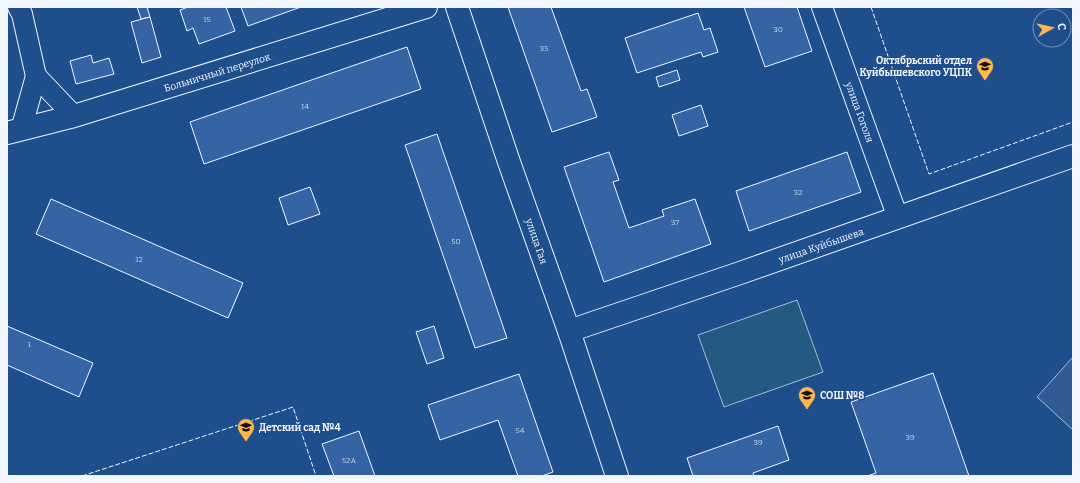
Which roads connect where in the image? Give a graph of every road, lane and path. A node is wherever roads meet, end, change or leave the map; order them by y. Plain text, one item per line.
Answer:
1 (18, 7) edge
2 (426, 7) edge
3 (457, 7) edge
4 (822, 7) edge
5 (36, 76) junction
6 (74, 116) junction
7 (14, 132) edge
8 (1073, 156) edge
9 (898, 218) junction
10 (569, 331) junction
11 (618, 476) edge

1 - 5 street
2 - 6 street, Больничный переулок
3 - 10 street, улица Гая
4 - 9 street, улица Гоголя
5 - 6 street
5 - 7 street
6 - 7 street, Больничный переулок
8 - 9 street, улица Куйбышева
9 - 10 street, улица Куйбышева
10 - 11 street, улица Гая

